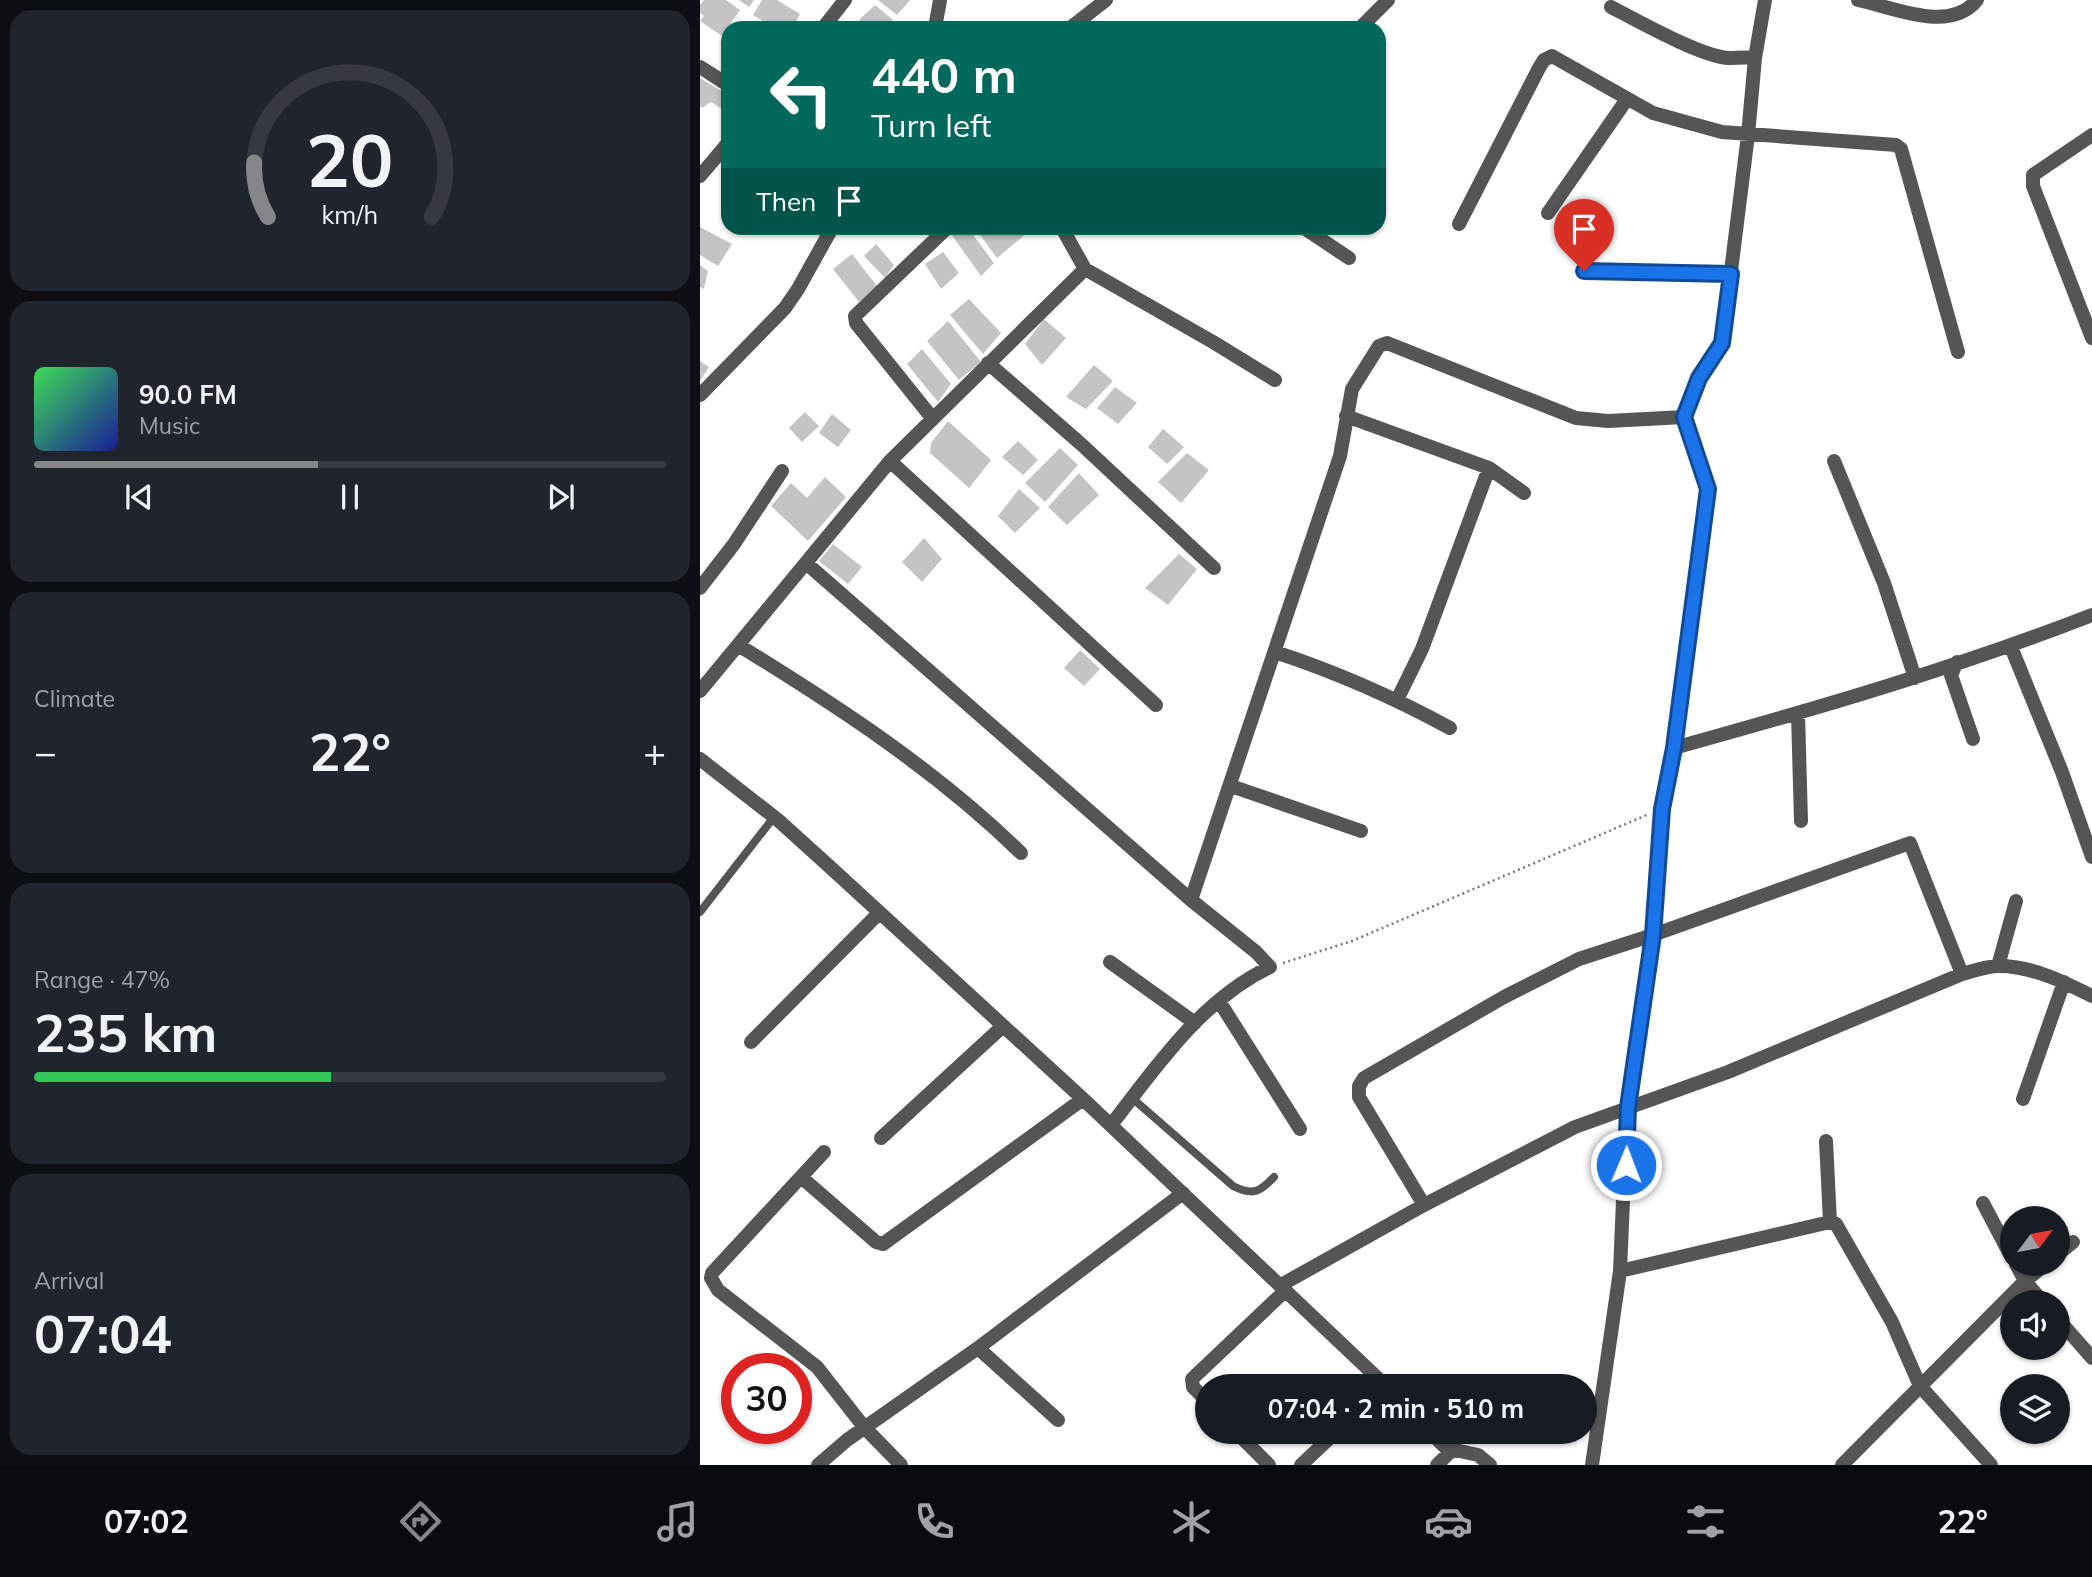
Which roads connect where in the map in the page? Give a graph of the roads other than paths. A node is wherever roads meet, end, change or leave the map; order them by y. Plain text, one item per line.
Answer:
1 (845, 0) edge
2 (940, 0) edge
3 (1106, 0) edge
4 (1388, 0) edge
5 (1765, 0) edge
6 (1858, 0) edge
7 (1977, 0) edge
8 (1902, 5) edge
9 (1611, 7) dead end
10 (828, 21) edge
11 (936, 21) edge
12 (1079, 21) edge
13 (1367, 21) edge
14 (1755, 58) junction
15 (700, 67) edge
16 (721, 80) edge
17 (1627, 99) junction
18 (1748, 135) junction
19 (2092, 135) edge
20 (721, 151) edge
21 (700, 176) edge
22 (1548, 213) dead end
23 (1459, 224) dead end
24 (828, 235) edge
25 (937, 235) edge
26 (1066, 235) edge
27 (1314, 235) edge
28 (1349, 258) dead end
29 (1085, 269) junction
30 (1584, 271) dead end
31 (1731, 274) junction
32 (2092, 338) edge
33 (1958, 352) dead end
34 (988, 363) junction
35 (1275, 380) dead end
36 (700, 395) edge
37 (1346, 415) junction
38 (1684, 417) junction
39 (933, 419) junction
40 (890, 461) junction
41 (1834, 461) dead end
42 (1489, 468) junction
43 (782, 471) dead end
44 (1524, 493) dead end
45 (806, 563) junction
46 (1214, 568) dead end
47 (700, 588) edge
48 (2092, 615) edge
49 (738, 645) junction
50 (2011, 646) junction
51 (1275, 652) junction
52 (1957, 662) junction
53 (1915, 678) junction
54 (700, 691) edge
55 (1397, 700) junction
56 (1157, 705) dead end
57 (1798, 714) junction
58 (1450, 728) dead end
59 (1972, 739) dead end
60 (1674, 748) junction
61 (700, 759) edge
62 (1231, 786) junction
63 (774, 817) junction
64 (1801, 821) dead end
65 (1361, 831) dead end
66 (1021, 853) dead end
67 (2092, 858) edge
68 (1191, 900) junction
69 (2016, 901) dead end
70 (700, 912) edge
71 (879, 913) junction
72 (1653, 935) junction
73 (1110, 962) dead end
74 (1998, 966) junction
75 (1962, 974) junction
76 (2064, 982) junction
77 (2092, 996) edge
78 (1220, 1000) junction
79 (1195, 1023) junction
80 (1002, 1027) junction
81 (751, 1042) dead end
82 (1132, 1098) junction
83 (1083, 1099) junction
84 (2023, 1100) dead end
85 (1628, 1107) junction
86 (1111, 1125) junction
87 (1300, 1129) dead end
88 (881, 1138) dead end
89 (1826, 1141) dead end
90 (824, 1152) dead end
91 (801, 1177) junction
92 (1274, 1177) dead end
93 (1183, 1193) junction
94 (1983, 1203) dead end
95 (1424, 1205) junction
96 (1830, 1222) junction
97 (2000, 1235) edge
98 (2073, 1242) dead end
99 (2070, 1244) edge
100 (1620, 1271) junction
101 (2022, 1276) edge
102 (2031, 1276) edge
103 (2025, 1281) junction
104 (1283, 1288) junction
105 (2033, 1290) edge
106 (2070, 1333) edge
107 (978, 1348) junction
108 (2092, 1359) edge
109 (1197, 1374) edge
110 (1373, 1374) edge
111 (1920, 1386) junction
112 (1058, 1420) dead end
113 (864, 1427) junction
114 (1249, 1444) edge
115 (1323, 1444) edge
116 (1443, 1444) edge
117 (1451, 1451) junction
118 (818, 1465) edge
119 (901, 1465) edge
120 (1269, 1465) edge
121 (1301, 1465) edge
122 (1437, 1465) edge
123 (1490, 1465) edge
124 (1592, 1465) edge
125 (1842, 1465) edge
126 (1991, 1465) edge

1 - 10 street
2 - 11 street
3 - 12 street
4 - 13 street
5 - 14 street
6 - 8 street
7 - 8 street
9 - 14 street
14 - 18 street
15 - 16 street
17 - 18 street
17 - 22 street
17 - 23 street
18 - 31 street
18 - 33 street
19 - 32 street
20 - 21 street
24 - 36 street
25 - 39 street
26 - 29 street
27 - 28 street
29 - 34 street
29 - 35 street
30 - 31 street
31 - 38 street
34 - 39 street
34 - 46 street
37 - 38 street
37 - 42 street
37 - 51 street
38 - 60 street
39 - 40 street
40 - 45 street
40 - 56 street
41 - 53 street
42 - 44 street
42 - 55 street
43 - 47 street
45 - 49 street
45 - 68 street
48 - 50 street
49 - 54 street
49 - 66 street
50 - 52 street
50 - 67 street
51 - 55 street
51 - 62 street
52 - 53 street
52 - 59 street
53 - 57 street
55 - 58 street
57 - 60 street
57 - 64 street
60 - 72 street
61 - 63 street
62 - 65 street
62 - 68 street
63 - 70 lane
63 - 71 street
68 - 78 street
69 - 74 street
71 - 80 street
71 - 81 street
72 - 75 street
72 - 85 street
72 - 95 street
73 - 79 street
74 - 75 street
74 - 76 street
75 - 85 street
76 - 77 street
76 - 84 street
78 - 79 street
78 - 87 street
79 - 82 street
80 - 83 street
80 - 88 street
82 - 86 street
82 - 92 lane
83 - 86 street
83 - 91 street
85 - 95 street
85 - 100 street
86 - 93 street
89 - 96 street
90 - 91 street
91 - 113 street
93 - 104 street
93 - 107 street
94 - 97 street
95 - 104 street
96 - 100 street
96 - 111 street
98 - 99 street
100 - 124 street
101 - 103 street
102 - 103 street
103 - 105 street
103 - 111 street
104 - 109 street
104 - 110 street
106 - 108 street
107 - 112 street
107 - 113 street
111 - 125 street
111 - 126 street
113 - 118 street
113 - 119 street
114 - 120 street
115 - 121 street
116 - 117 street
117 - 122 street
117 - 123 street

